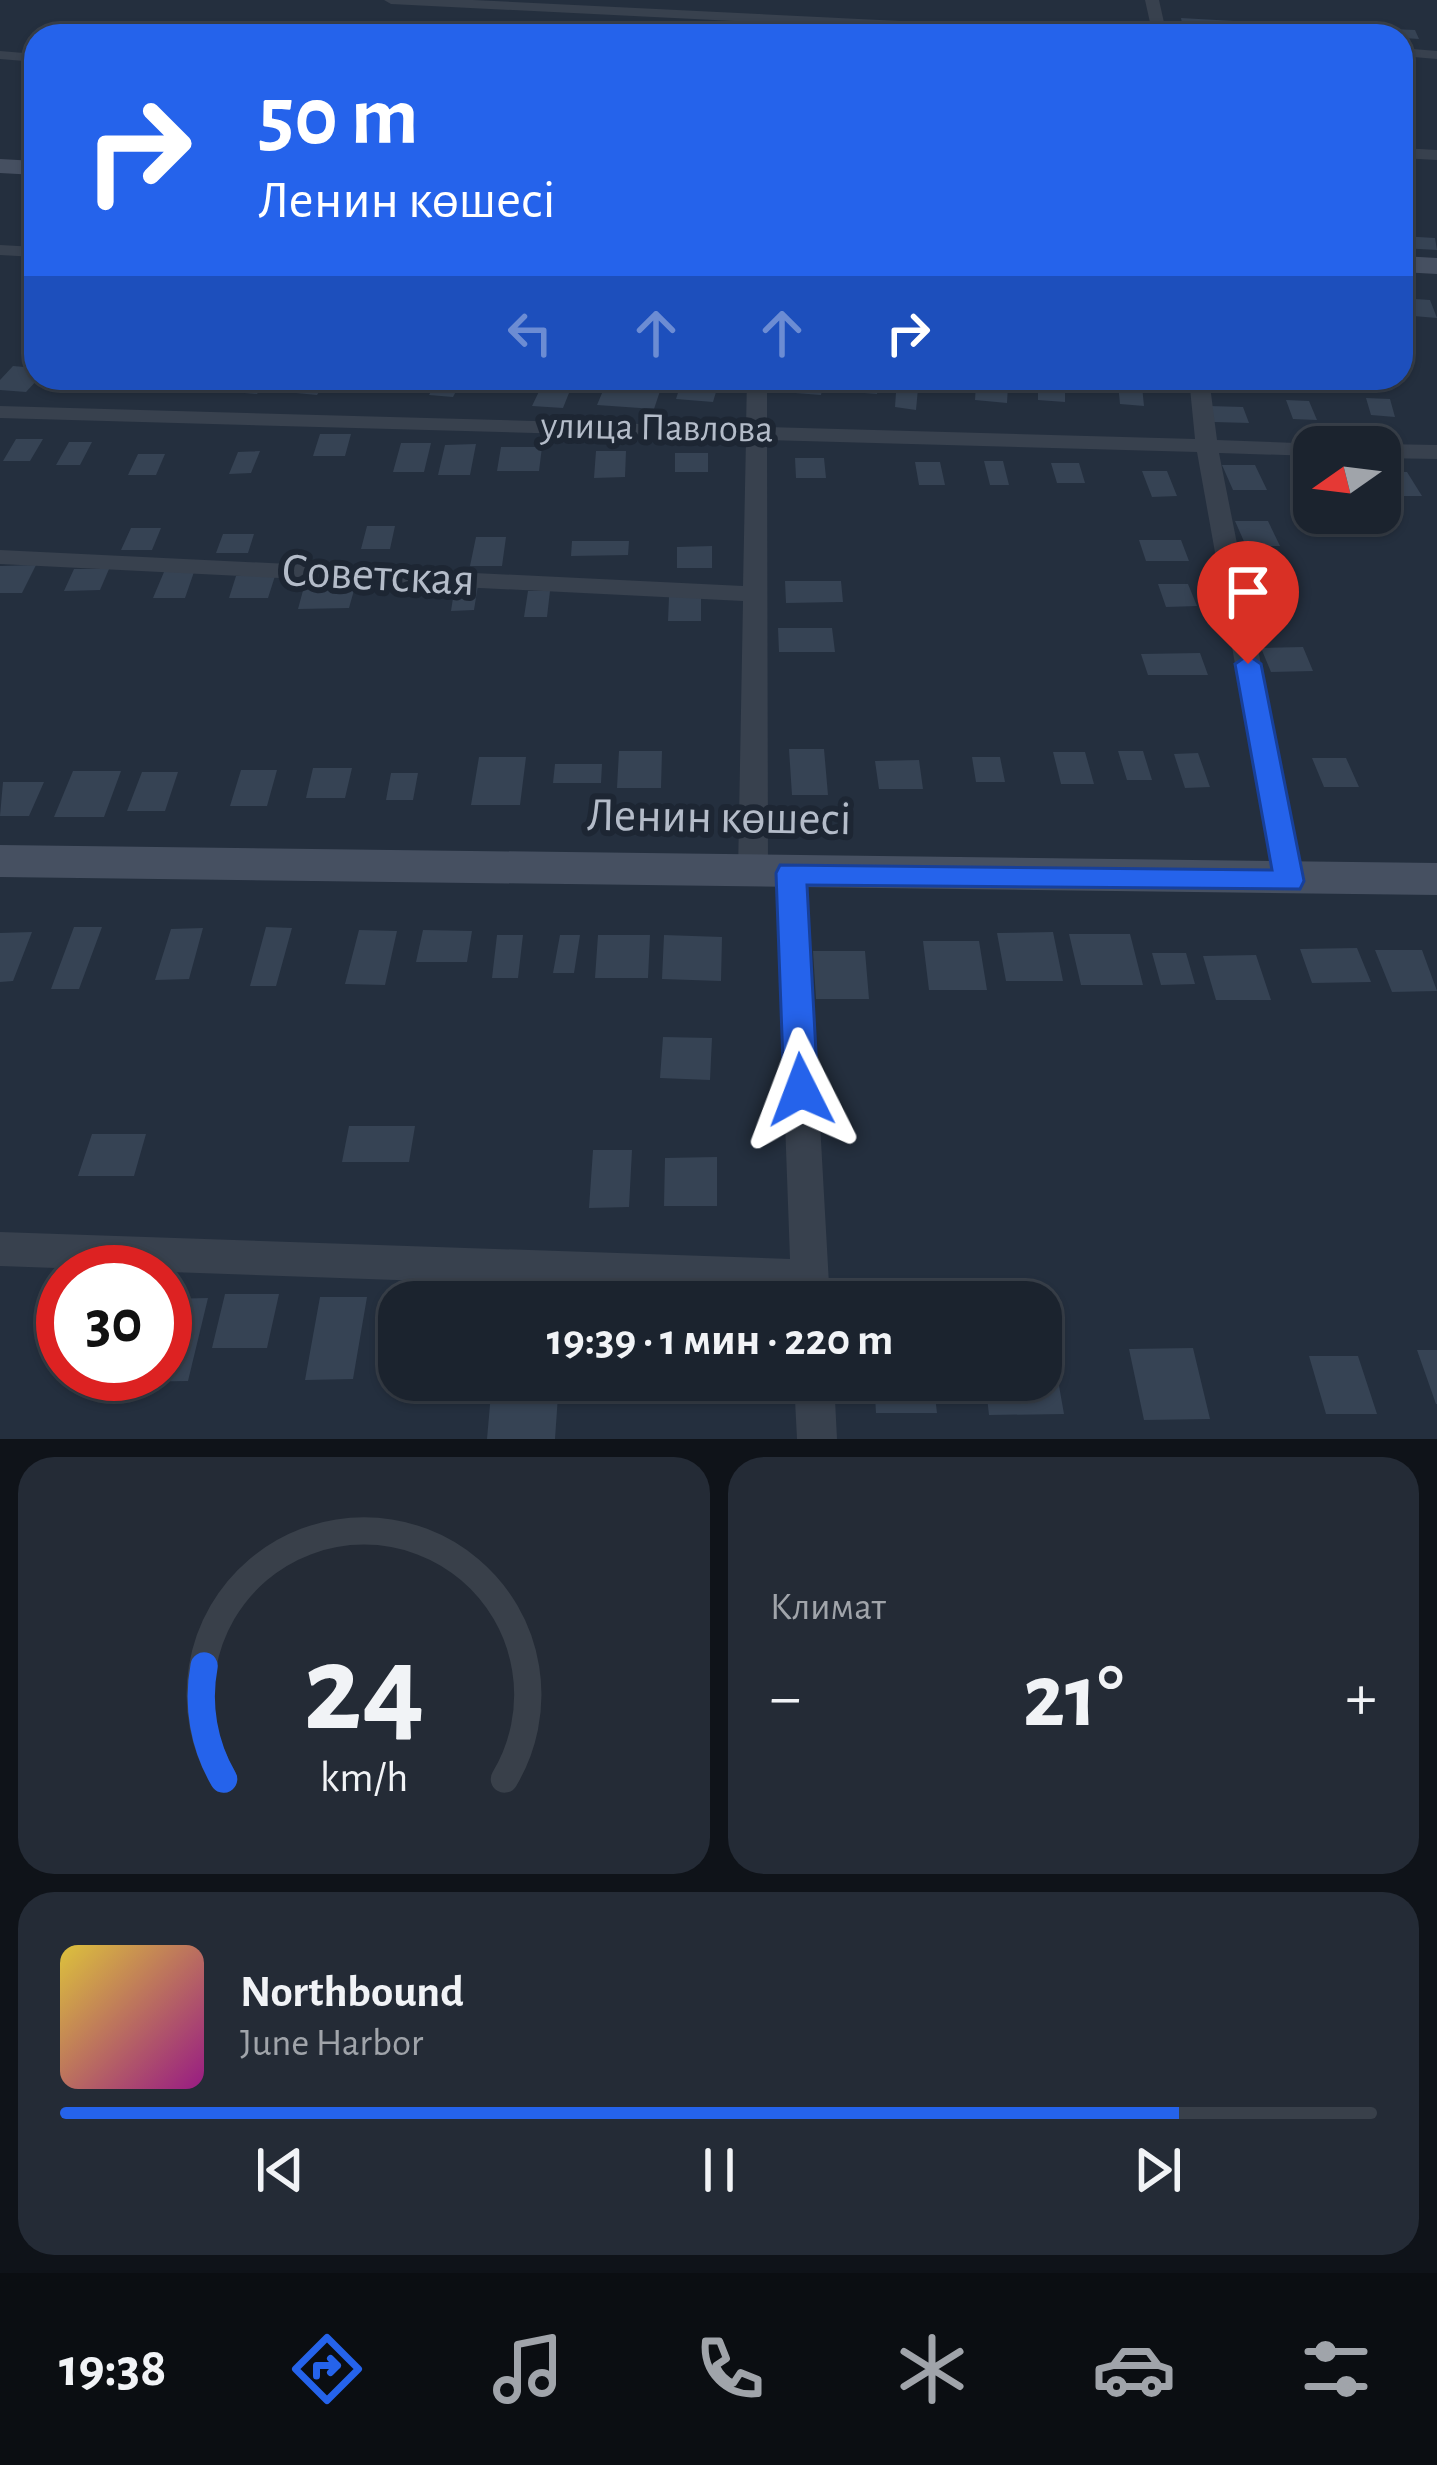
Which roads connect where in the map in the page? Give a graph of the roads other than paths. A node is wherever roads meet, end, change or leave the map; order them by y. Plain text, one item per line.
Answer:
1 (391, 0) edge
2 (758, 0) edge
3 (752, 17) junction
4 (750, 24) edge
5 (889, 24) edge
6 (758, 390) edge
7 (1200, 390) edge
8 (0, 412) edge
9 (757, 430) junction
10 (1207, 446) junction
11 (1293, 448) edge
12 (1401, 451) edge
13 (1437, 452) edge
14 (0, 557) edge
15 (756, 594) junction
16 (0, 861) edge
17 (772, 873) junction
18 (1437, 879) edge
19 (1289, 881) junction
20 (0, 1249) edge
21 (648, 1281) edge
22 (809, 1281) edge
23 (815, 1401) edge
24 (817, 1439) edge

1 - 3 street
2 - 3 street
3 - 4 street
3 - 5 street
6 - 9 street
7 - 10 street
8 - 9 street, улица Павлова
9 - 10 street, улица Павлова
9 - 15 street
10 - 11 street, улица Павлова
10 - 19 street
12 - 13 street
14 - 15 street, Советская
15 - 17 street
16 - 17 street, Ленин көшесі
17 - 19 street, Ленин көшесі
17 - 22 street
18 - 19 street, Ленин көшесі
20 - 21 street
23 - 24 street

